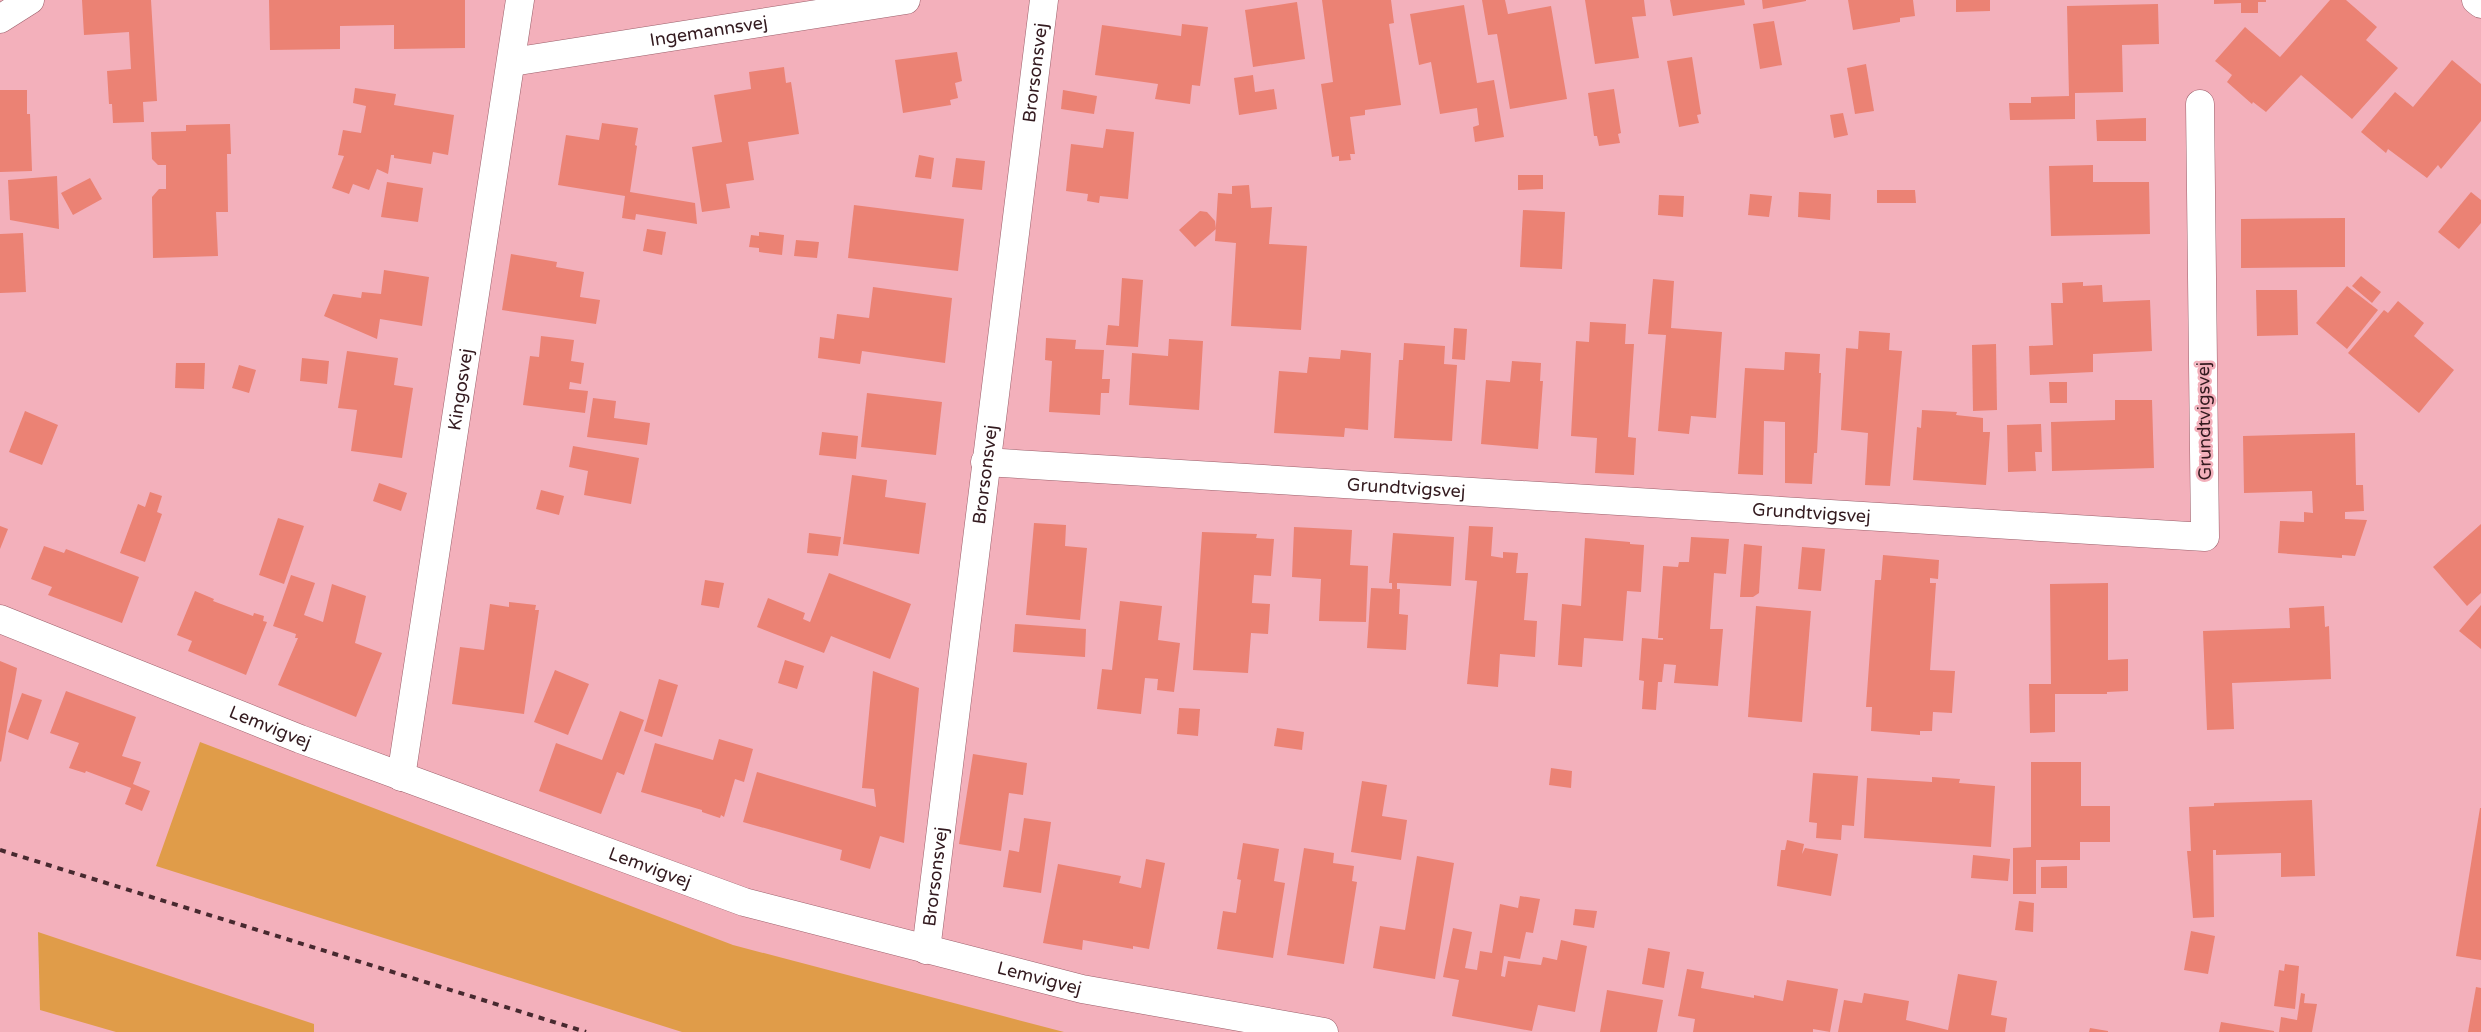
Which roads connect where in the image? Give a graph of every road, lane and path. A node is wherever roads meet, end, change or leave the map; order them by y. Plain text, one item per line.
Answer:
1 (30, 0) edge
2 (520, 0) edge
3 (906, 0) edge
4 (1044, 0) edge
5 (2476, 0) edge
6 (2481, 4) edge
7 (0, 19) edge
8 (512, 62) junction
9 (2200, 104) dead end
10 (985, 462) junction
11 (0, 619) edge
12 (401, 777) junction
13 (926, 950) junction
14 (1324, 1032) edge

1 - 7 street
2 - 8 street, Kingosvej
3 - 8 street, Ingemannsvej
4 - 10 street, Brorsonsvej
5 - 6 street
8 - 12 street, Kingosvej
9 - 10 street, Grundtvigsvej
10 - 13 street, Brorsonsvej
11 - 12 street, Lemvigvej
12 - 13 street, Lemvigvej
13 - 14 street, Lemvigvej

